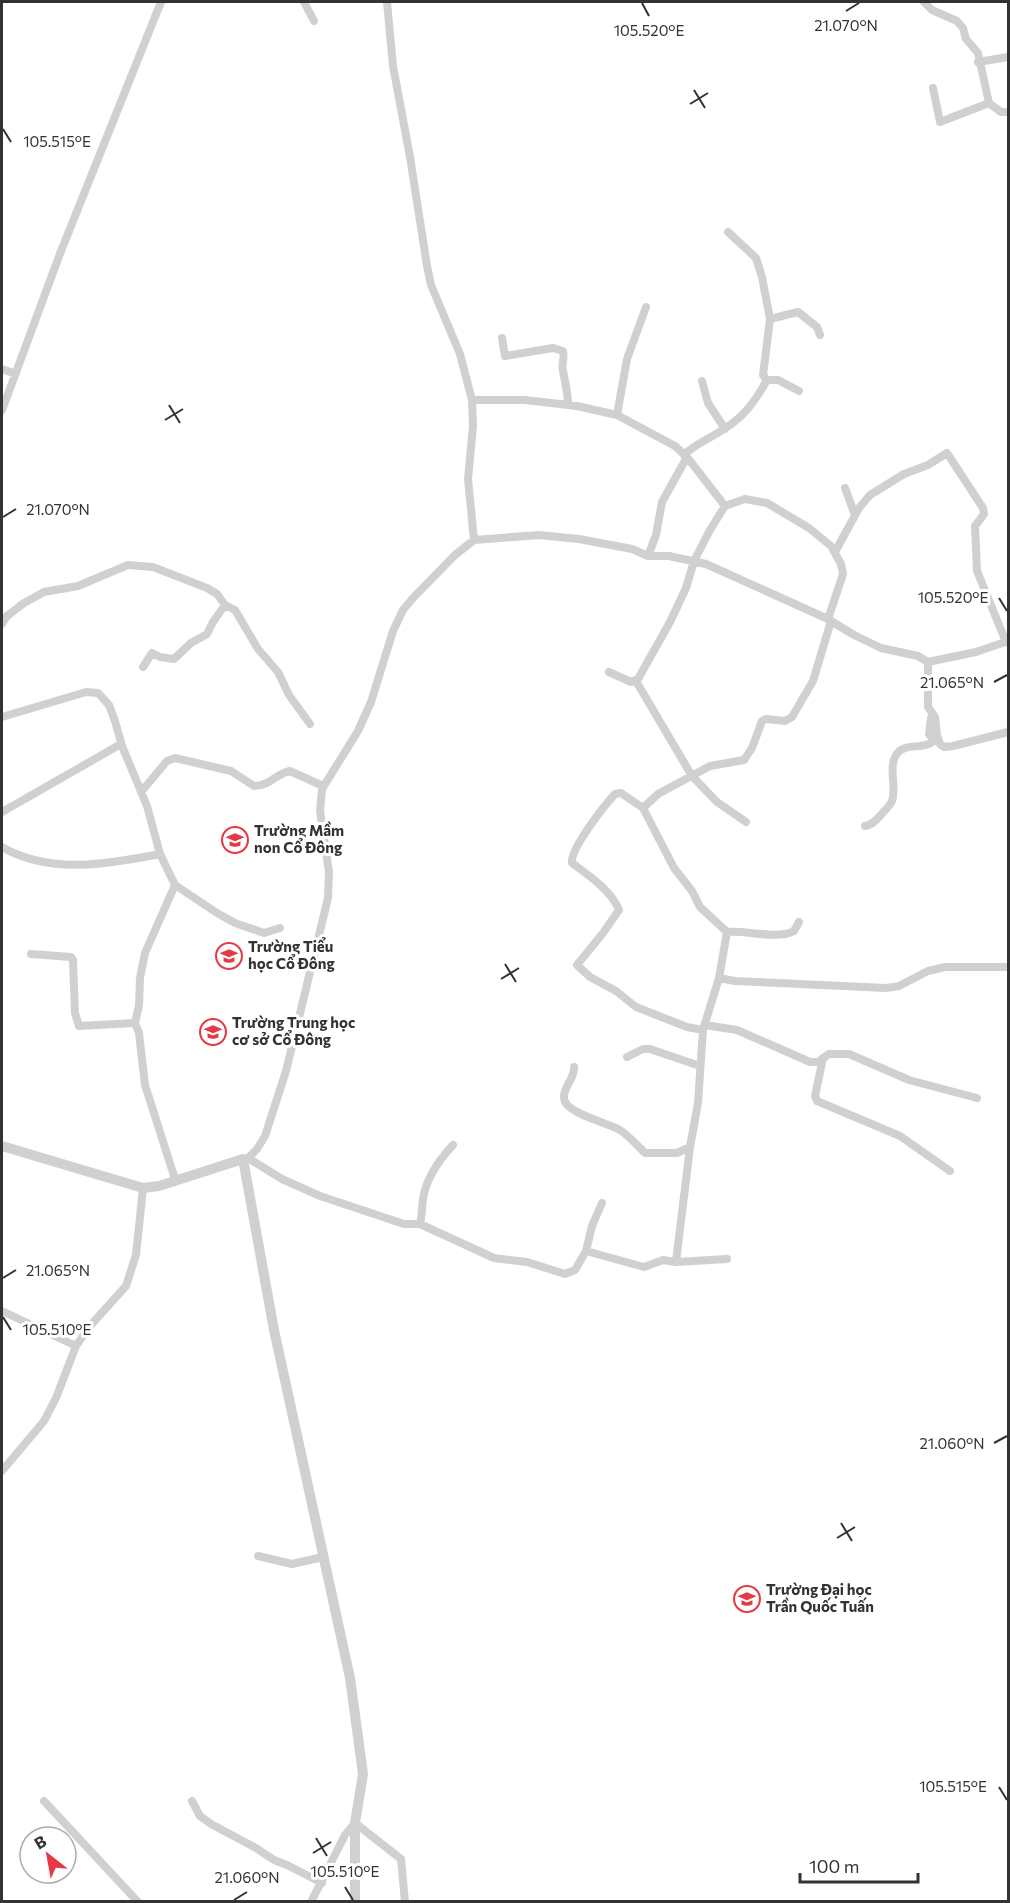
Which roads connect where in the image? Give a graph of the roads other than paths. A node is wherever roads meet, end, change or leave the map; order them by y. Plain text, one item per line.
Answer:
1 (161, 2) edge
2 (304, 2) edge
3 (387, 2) edge
4 (924, 2) edge
5 (314, 21) dead end
6 (1008, 57) edge
7 (978, 62) junction
8 (933, 88) dead end
9 (989, 103) junction
10 (1008, 112) edge
11 (728, 232) dead end
12 (646, 307) dead end
13 (770, 319) junction
14 (820, 335) dead end
15 (502, 338) dead end
16 (2, 369) edge
17 (16, 374) junction
18 (767, 380) junction
19 (702, 381) dead end
20 (799, 391) dead end
21 (472, 400) junction
22 (568, 405) junction
23 (2, 410) edge
24 (617, 415) junction
25 (725, 429) junction
26 (686, 456) junction
27 (845, 488) dead end
28 (725, 506) junction
29 (855, 514) junction
30 (474, 540) junction
31 (835, 552) junction
32 (648, 556) junction
33 (694, 561) junction
34 (225, 605) junction
35 (830, 620) junction
36 (2, 624) edge
37 (1007, 641) edge
38 (928, 662) junction
39 (143, 667) dead end
40 (609, 672) dead end
41 (636, 681) junction
42 (931, 714) junction
43 (2, 717) edge
44 (310, 724) dead end
45 (1008, 732) edge
46 (121, 744) junction
47 (692, 776) junction
48 (324, 786) junction
49 (141, 792) junction
50 (643, 808) junction
51 (2, 812) edge
52 (746, 822) dead end
53 (865, 826) dead end
54 (2, 847) edge
55 (160, 854) junction
56 (175, 885) junction
57 (799, 922) dead end
58 (280, 928) dead end
59 (727, 932) junction
60 (31, 954) dead end
61 (1008, 967) edge
62 (719, 978) junction
63 (135, 1023) junction
64 (704, 1028) junction
65 (823, 1056) junction
66 (627, 1057) dead end
67 (700, 1066) junction
68 (574, 1067) dead end
69 (977, 1098) dead end
70 (453, 1145) dead end
71 (2, 1146) edge
72 (690, 1147) junction
73 (245, 1159) junction
74 (950, 1171) dead end
75 (175, 1179) junction
76 (143, 1188) junction
77 (602, 1203) dead end
78 (420, 1224) junction
79 (586, 1251) junction
80 (727, 1259) dead end
81 (676, 1262) junction
82 (2, 1311) edge
83 (76, 1346) junction
84 (2, 1471) edge
85 (258, 1557) dead end
86 (323, 1557) junction
87 (44, 1801) dead end
88 (192, 1801) dead end
89 (354, 1823) junction
90 (322, 1883) junction
91 (138, 1902) edge
92 (311, 1902) edge
93 (355, 1902) edge
94 (405, 1902) edge

1 - 17 street
2 - 5 street
3 - 21 street
4 - 7 street
6 - 7 street
7 - 9 street
8 - 9 street
9 - 10 street
11 - 13 street
12 - 24 street
13 - 14 street
13 - 18 street
15 - 22 street
16 - 17 street
17 - 23 street
18 - 20 street
18 - 25 street
19 - 25 street
21 - 22 street
21 - 30 street
22 - 24 street
24 - 26 street
25 - 26 street
26 - 28 street
26 - 32 street
27 - 29 street
28 - 31 street
28 - 33 street
29 - 31 street
29 - 37 street
30 - 32 street
30 - 48 street
31 - 35 street
32 - 33 street
33 - 35 street
33 - 41 street
34 - 36 street
34 - 39 street
34 - 44 street
35 - 38 street
35 - 47 street
37 - 38 street
38 - 42 street
40 - 41 street
41 - 47 street
42 - 45 street
42 - 53 street
43 - 46 street
46 - 49 street
46 - 51 street
47 - 50 street
47 - 52 street
48 - 49 street
48 - 73 street
49 - 55 street
50 - 59 street
50 - 64 street
54 - 55 street
55 - 56 street
56 - 58 street
56 - 63 street
57 - 59 street
59 - 62 street
60 - 63 street
61 - 62 street
62 - 64 street
63 - 75 street
64 - 65 street
64 - 67 street
65 - 69 street
65 - 74 street
66 - 67 street
67 - 72 street
68 - 72 street
70 - 78 street
71 - 76 street
72 - 81 street
73 - 75 street
73 - 78 street
73 - 86 street
75 - 76 street
76 - 83 street
77 - 79 street
78 - 79 street
79 - 81 street
80 - 81 street
82 - 83 street
83 - 84 street
85 - 86 street
86 - 89 street
87 - 91 street
88 - 90 street
89 - 90 street
89 - 93 street
89 - 94 street
90 - 92 street

